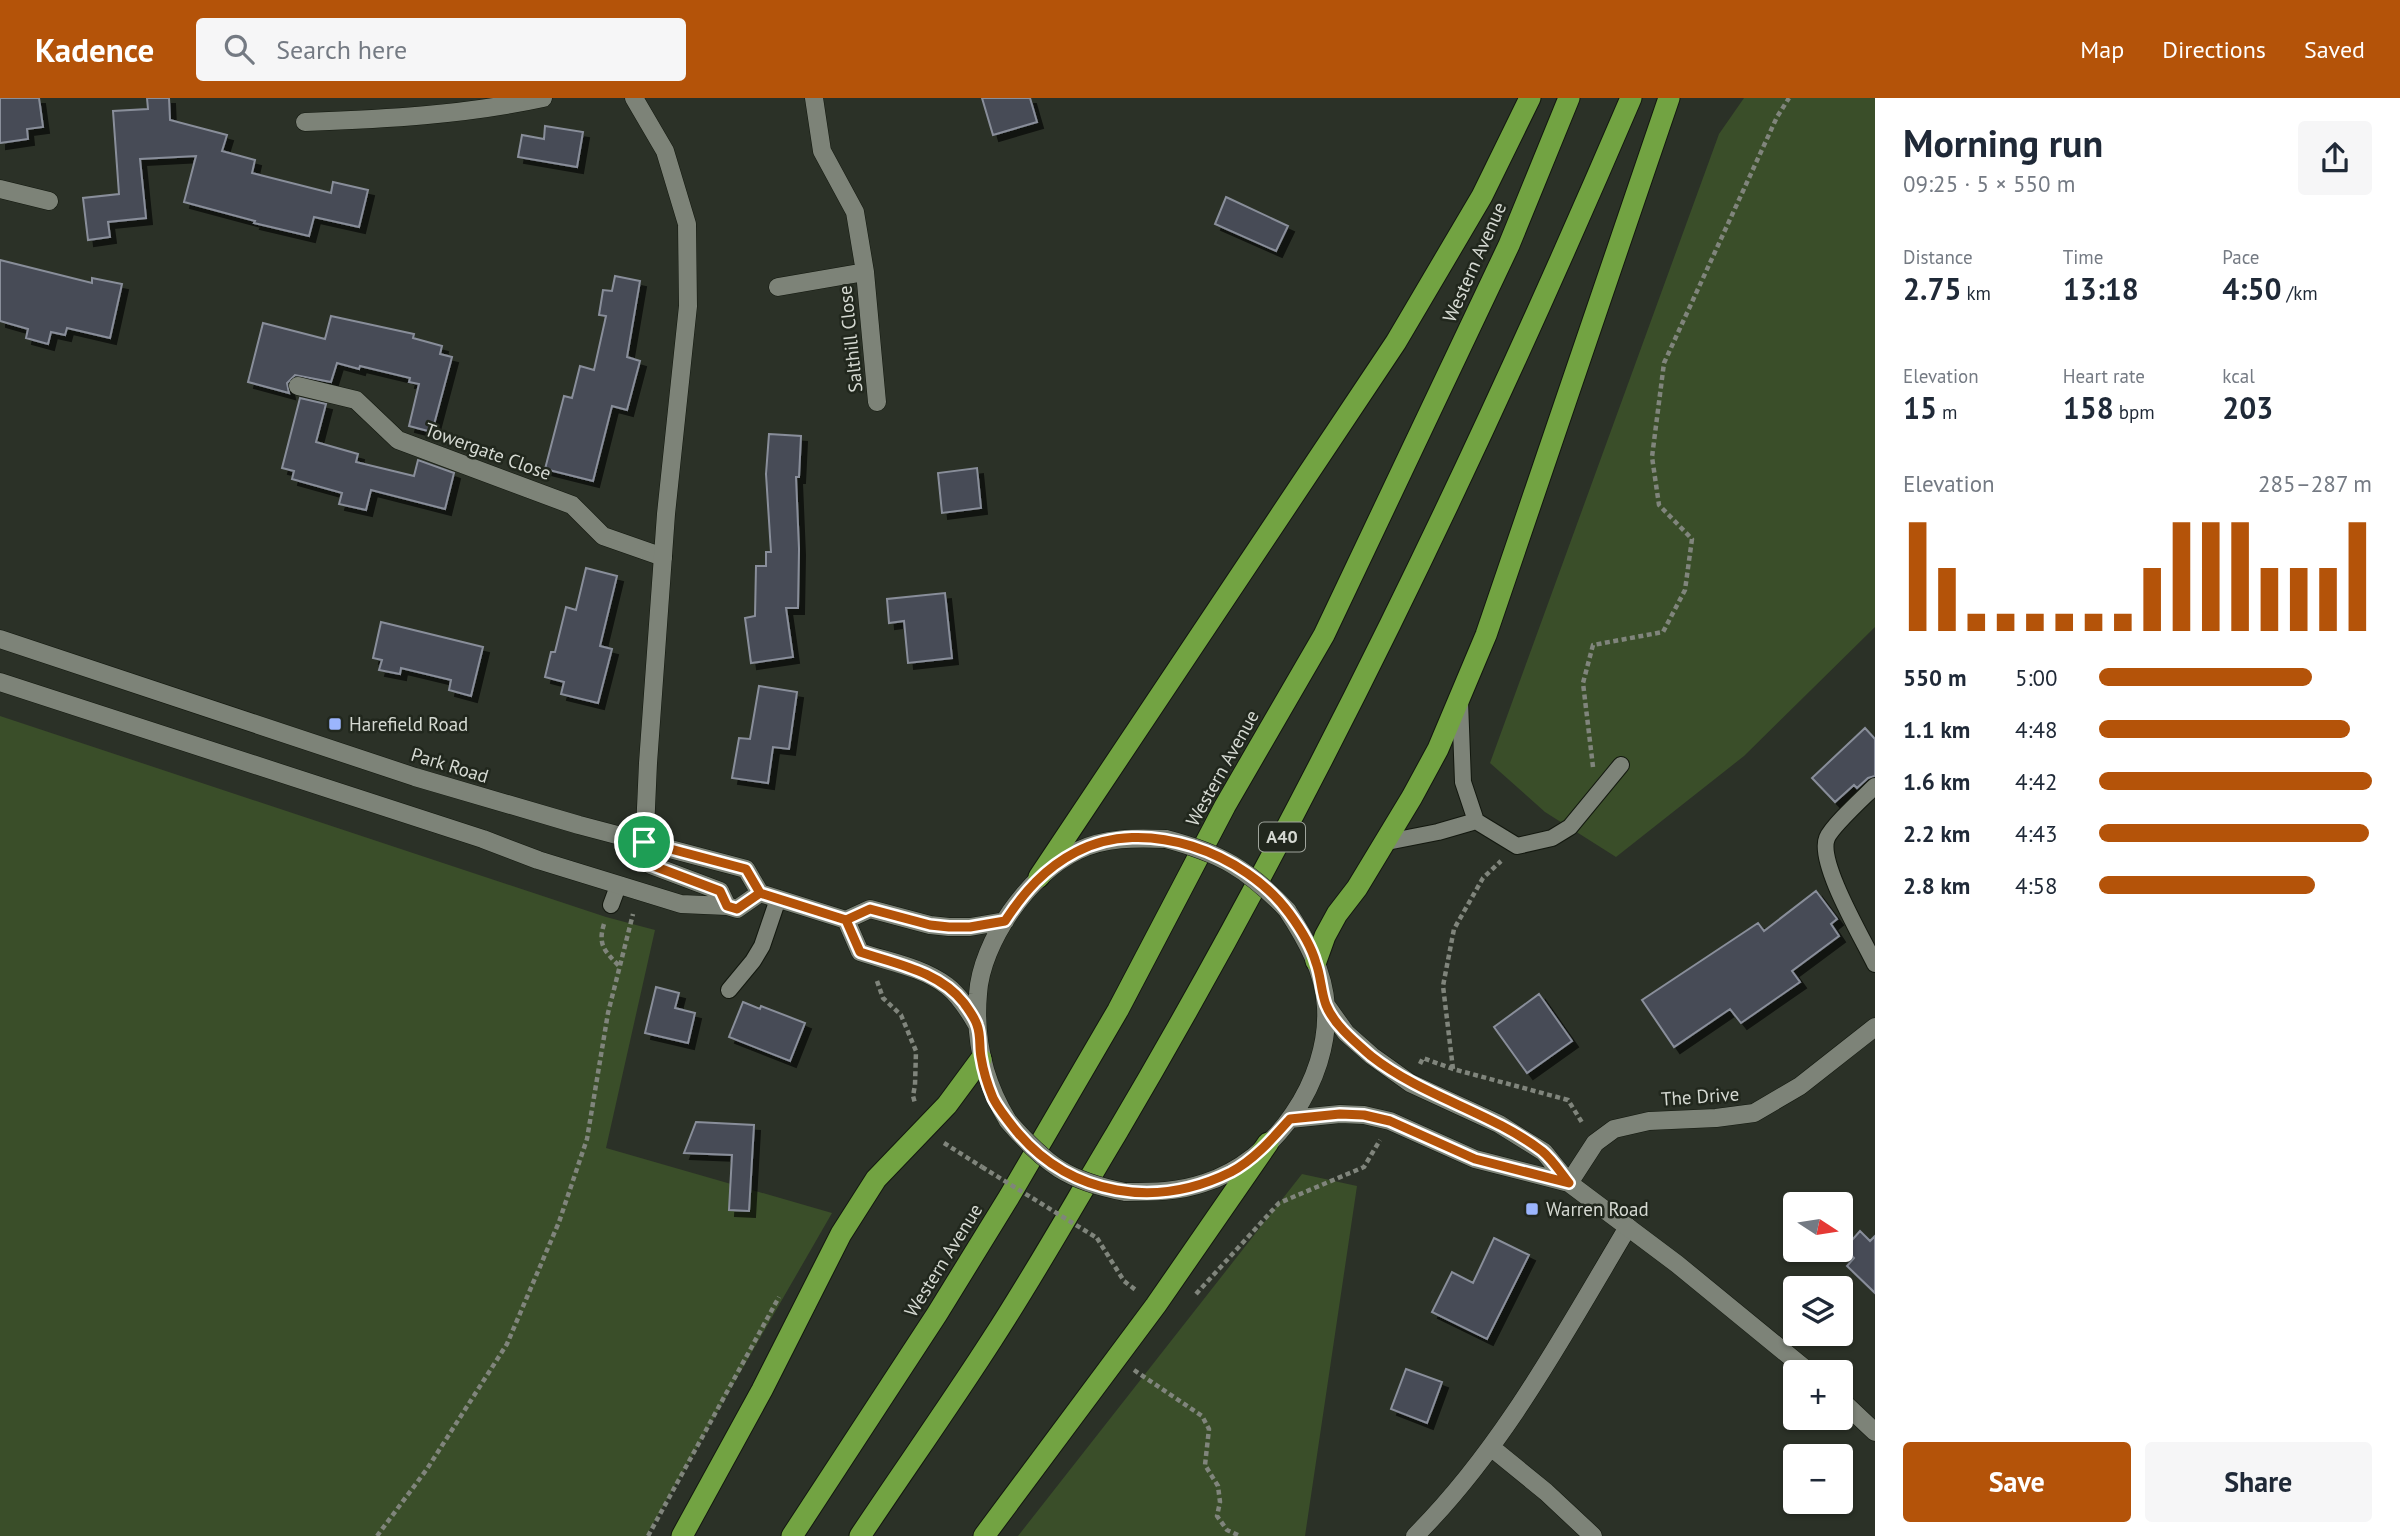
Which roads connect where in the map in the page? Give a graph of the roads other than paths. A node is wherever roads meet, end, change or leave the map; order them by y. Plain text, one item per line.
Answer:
1 (543, 98) edge
2 (634, 98) edge
3 (814, 98) edge
4 (1530, 98) edge
5 (1569, 98) edge
6 (1631, 98) edge
7 (1669, 98) edge
8 (304, 122) dead end
9 (0, 189) edge
10 (49, 201) dead end
11 (865, 272) junction
12 (778, 287) dead end
13 (298, 386) dead end
14 (877, 402) dead end
15 (663, 557) junction
16 (0, 639) edge
17 (0, 682) edge
18 (1460, 699) junction
19 (1621, 765) dead end
20 (1875, 786) edge
21 (1476, 821) junction
22 (644, 842) junction
23 (1382, 843) junction
24 (1039, 877) junction
25 (618, 886) junction
26 (760, 893) junction
27 (778, 899) junction
28 (611, 905) road end
29 (727, 906) junction
30 (846, 920) junction
31 (1005, 921) junction
32 (1316, 961) junction
33 (1875, 964) edge
34 (729, 990) dead end
35 (1326, 1005) junction
36 (978, 1026) junction
37 (1875, 1027) edge
38 (981, 1059) junction
39 (1290, 1119) junction
40 (1268, 1143) junction
41 (1569, 1183) junction
42 (1628, 1227) junction
43 (1795, 1360) edge
44 (1853, 1411) edge
45 (1875, 1432) edge
46 (1492, 1448) junction
47 (682, 1536) edge
48 (792, 1536) edge
49 (860, 1536) edge
50 (984, 1536) edge
51 (1415, 1536) edge
52 (1593, 1536) edge

1 - 8 main road
2 - 15 main road
3 - 11 main road, Salthill Close
4 - 24 highway
5 - 48 highway, Western Avenue
6 - 49 highway, A40
7 - 18 highway
9 - 10 main road
11 - 12 main road, Salthill Close
11 - 14 main road, Salthill Close
13 - 15 main road, Towergate Close
15 - 22 main road
16 - 22 main road, Park Road
17 - 25 main road
18 - 21 lane
18 - 23 highway
19 - 21 lane
20 - 33 lane
21 - 23 lane
22 - 26 main road, Park Road
22 - 29 main road
23 - 32 highway
24 - 31 main road
24 - 32 main road, bridge
25 - 28 lane
25 - 29 main road
26 - 27 main road
26 - 29 main road
27 - 30 main road
27 - 34 lane
30 - 31 main road
30 - 36 main road
31 - 36 main road
32 - 35 main road
35 - 39 main road
35 - 41 main road
36 - 38 main road
37 - 41 main road, The Drive
38 - 40 main road, bridge
38 - 47 highway
39 - 40 main road
39 - 41 main road
40 - 50 highway
41 - 42 main road
42 - 43 main road
42 - 46 main road
44 - 45 main road
46 - 51 main road
46 - 52 main road

